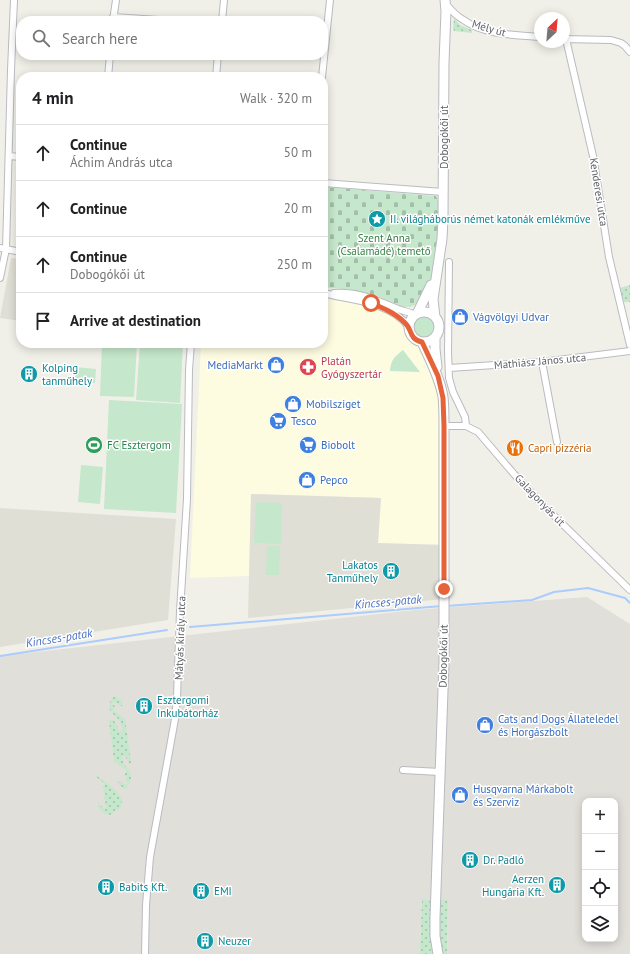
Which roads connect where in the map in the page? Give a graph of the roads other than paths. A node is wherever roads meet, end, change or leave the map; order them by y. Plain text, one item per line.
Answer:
1 (14, 0) edge
2 (116, 0) edge
3 (224, 0) edge
4 (330, 0) edge
5 (445, 1) edge
6 (113, 16) edge
7 (222, 16) edge
8 (328, 19) edge
9 (534, 37) edge
10 (570, 39) edge
11 (567, 48) edge
12 (630, 52) edge
13 (110, 60) edge
14 (218, 60) edge
15 (324, 60) edge
16 (108, 72) edge
17 (216, 72) edge
18 (323, 72) edge
19 (9, 156) junction
20 (16, 157) edge
21 (328, 183) edge
22 (443, 192) junction
23 (3, 249) edge
24 (16, 251) edge
25 (450, 262) dead end
26 (436, 274) junction
27 (0, 278) edge
28 (328, 293) edge
29 (328, 293) edge
30 (416, 314) junction
31 (435, 318) junction
32 (409, 327) junction
33 (435, 337) junction
34 (422, 342) junction
35 (630, 345) edge
36 (191, 348) edge
37 (630, 351) edge
38 (542, 362) junction
39 (449, 368) junction
40 (438, 376) junction
41 (444, 426) junction
42 (466, 426) junction
43 (557, 442) dead end
44 (630, 590) edge
45 (403, 770) dead end
46 (440, 772) junction
47 (435, 936) junction
48 (145, 954) edge
49 (432, 954) edge
50 (438, 954) edge

1 - 19 street
2 - 6 street
3 - 7 street
4 - 8 street
5 - 9 street, Mély út
5 - 22 main road, Dobogókői út
10 - 12 street
11 - 35 street, Kenderesi utca
13 - 16 street
14 - 17 street
15 - 18 street
19 - 20 street
19 - 23 street
21 - 22 street
22 - 26 main road, Dobogókői út
23 - 24 street
23 - 27 street
25 - 39 street
26 - 30 main road, Dobogókői út
26 - 31 main road, Dobogókői út
28 - 30 street
29 - 32 street
30 - 31 main road
30 - 32 main road
31 - 33 main road
32 - 34 main road
33 - 34 main road
33 - 40 main road, Dobogókői út
34 - 40 main road, Dobogókői út
36 - 48 street, Mátyás király utca
37 - 38 street, Mathiász János utca
38 - 39 street, Mathiász János utca
38 - 43 street
39 - 42 street
40 - 41 main road, Dobogókői út
41 - 42 street
41 - 46 main road, Dobogókői út
42 - 44 street, Galagonyás út
45 - 46 street
46 - 47 main road, Dobogókői út
47 - 49 main road, Dobogókői út
47 - 50 main road, Dobogókői út

